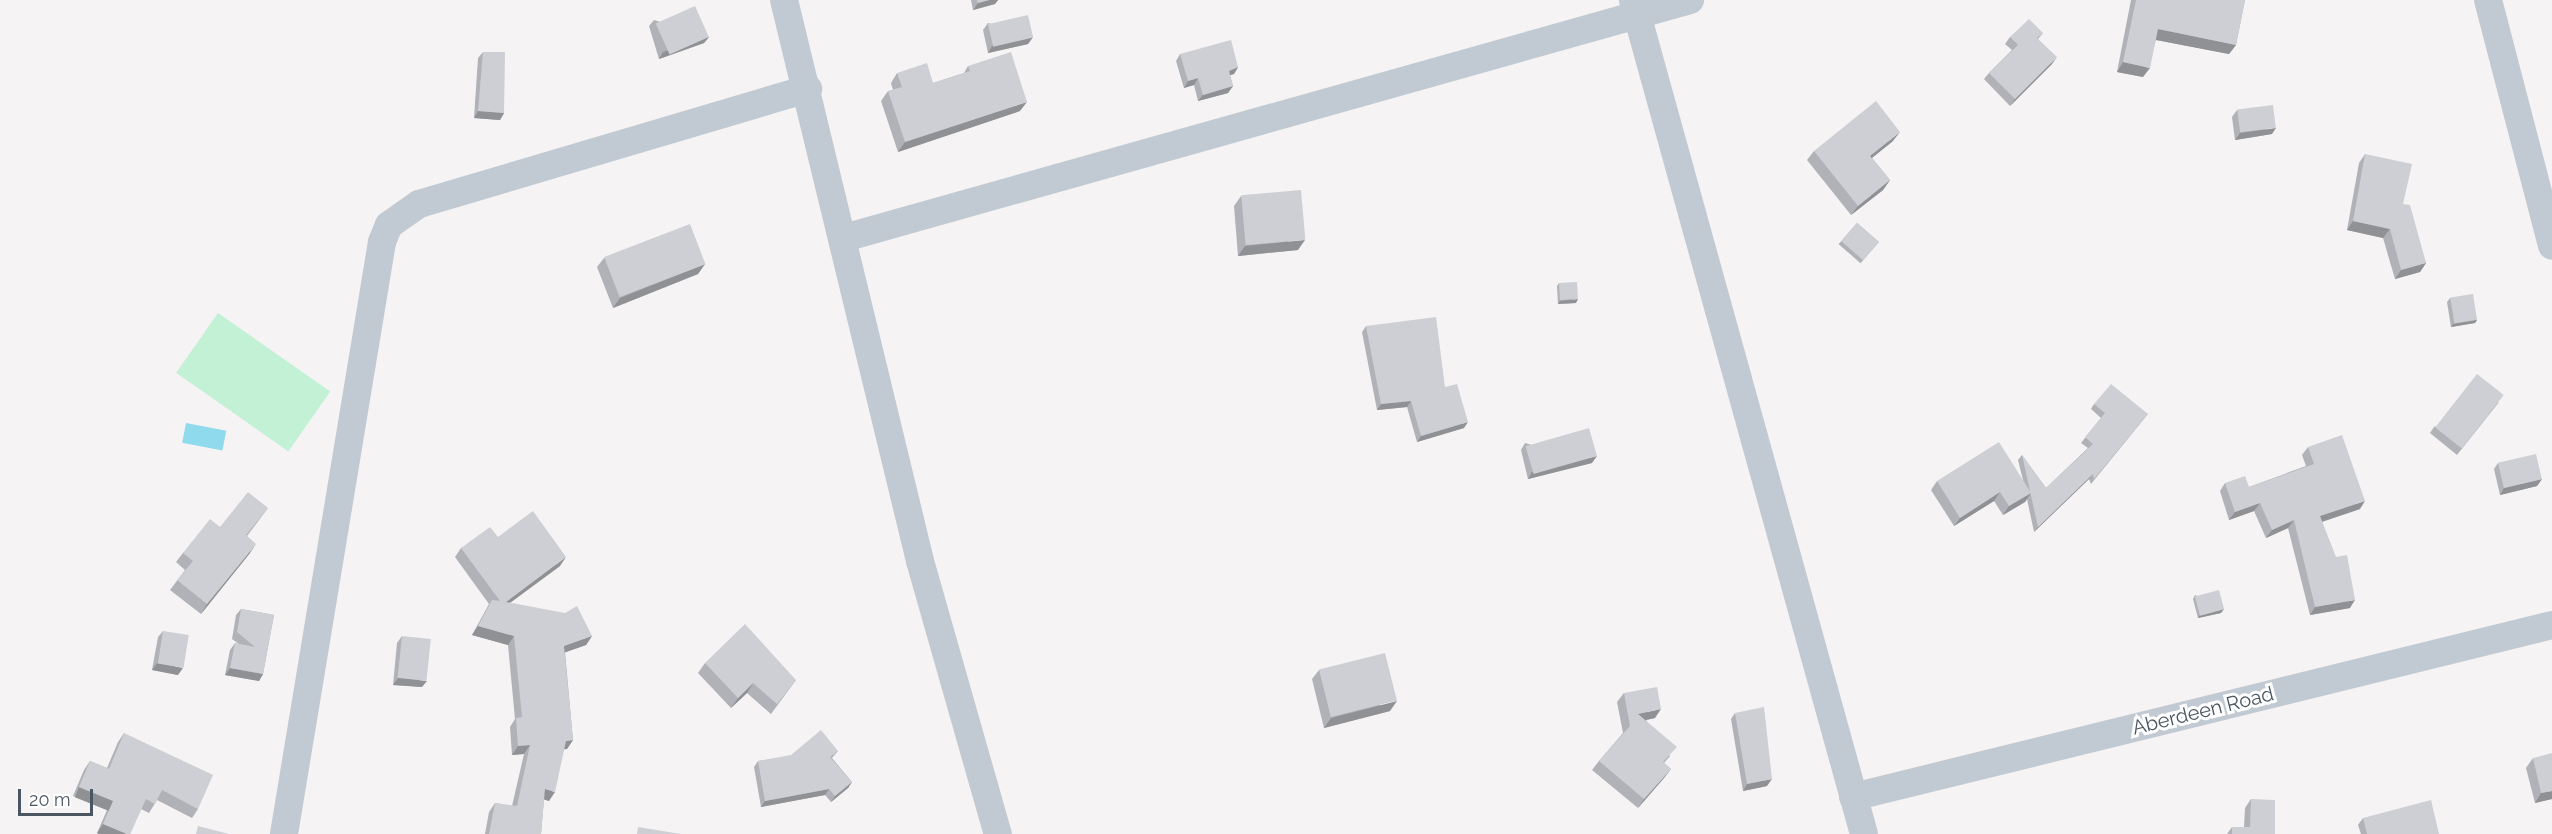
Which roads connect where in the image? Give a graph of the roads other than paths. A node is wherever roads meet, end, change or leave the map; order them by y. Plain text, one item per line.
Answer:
1 (784, 0) edge
2 (1690, 0) edge
3 (2488, 0) edge
4 (1635, 7) edge
5 (808, 89) junction
6 (844, 238) junction
7 (2552, 246) edge
8 (2552, 625) edge
9 (1853, 797) junction
10 (284, 834) edge
11 (998, 834) edge
12 (1863, 834) edge

1 - 5 street
2 - 4 street
3 - 7 street
4 - 6 street
4 - 9 street
5 - 6 street
5 - 10 street
6 - 11 street
8 - 9 street, Aberdeen Road
9 - 12 street

